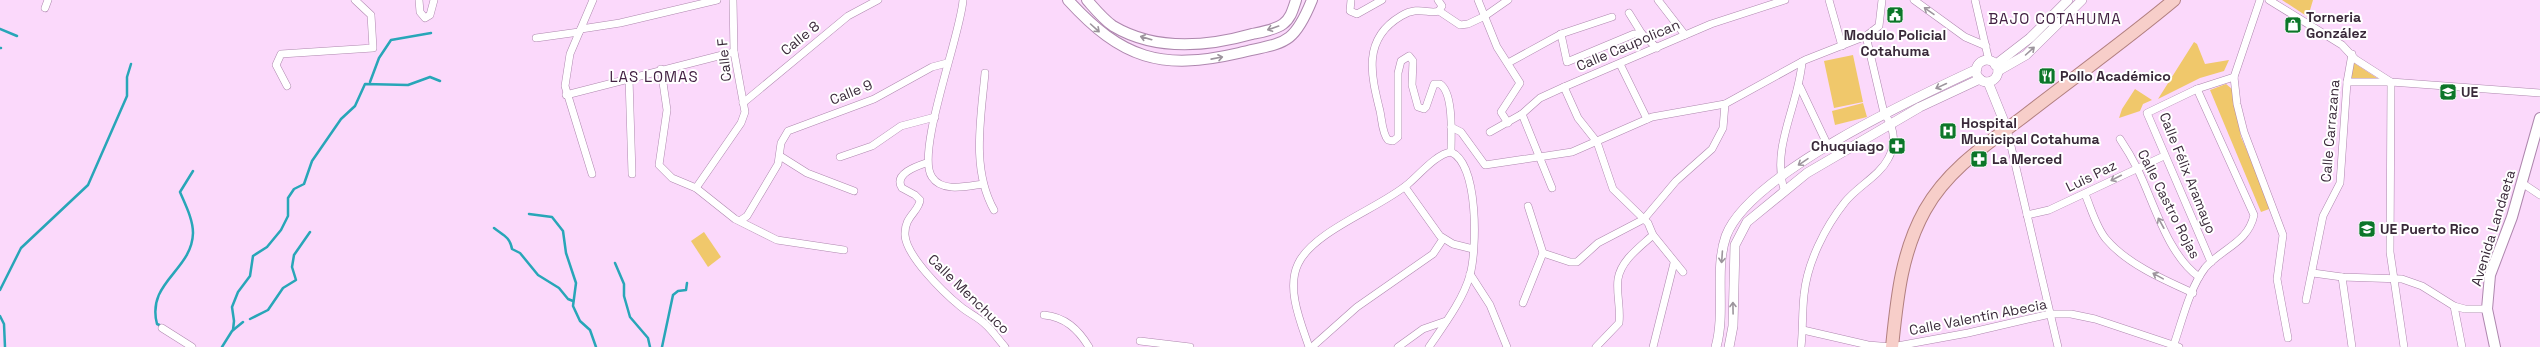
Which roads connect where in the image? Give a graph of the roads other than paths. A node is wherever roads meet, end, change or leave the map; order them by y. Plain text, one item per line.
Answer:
1 (48, 0) edge
2 (355, 0) edge
3 (419, 0) edge
4 (434, 0) edge
5 (593, 0) edge
6 (716, 0) edge
7 (733, 0) edge
8 (878, 0) edge
9 (963, 0) edge
10 (1068, 0) edge
11 (1087, 0) edge
12 (1296, 0) edge
13 (1312, 0) edge
14 (1351, 0) edge
15 (1382, 0) edge
16 (1438, 0) edge
17 (1478, 0) edge
18 (1508, 0) edge
19 (1658, 0) edge
20 (1785, 0) edge
21 (1829, 0) edge
22 (1882, 0) edge
23 (1914, 0) edge
24 (1975, 0) edge
25 (2068, 0) edge
26 (2082, 0) edge
27 (2260, 0) edge
28 (2269, 0) edge
29 (2168, 1) edge
30 (46, 8) dead end
31 (1439, 11) junction
32 (1630, 13) dead end
33 (1485, 16) junction
34 (1612, 17) dead end
35 (580, 30) junction
36 (1561, 34) junction
37 (1642, 34) junction
38 (1685, 35) junction
39 (1866, 36) junction
40 (536, 38) dead end
41 (1842, 46) junction
42 (1986, 46) junction
43 (1657, 48) junction
44 (734, 52) junction
45 (2352, 54) junction
46 (1802, 62) junction
47 (947, 63) junction
48 (1508, 63) junction
49 (1620, 64) junction
50 (1994, 66) junction
51 (661, 69) junction
52 (1977, 69) junction
53 (985, 73) dead end
54 (2234, 77) junction
55 (629, 78) junction
56 (2347, 82) junction
57 (2391, 82) junction
58 (1988, 83) junction
59 (287, 86) dead end
60 (1564, 86) junction
61 (1800, 87) junction
62 (2197, 89) junction
63 (2540, 93) edge
64 (566, 95) junction
65 (743, 103) junction
66 (1725, 104) junction
67 (1884, 113) junction
68 (1522, 114) junction
69 (935, 117) junction
70 (2540, 118) edge
71 (1647, 120) junction
72 (1508, 123) junction
73 (1891, 123) junction
74 (1451, 127) junction
75 (2007, 129) junction
76 (1490, 132) dead end
77 (2120, 139) dead end
78 (2537, 139) edge
79 (1597, 142) junction
80 (1828, 146) junction
81 (1451, 152) junction
82 (780, 156) junction
83 (2164, 156) junction
84 (840, 158) dead end
85 (1541, 158) junction
86 (926, 163) junction
87 (2137, 167) junction
88 (592, 174) dead end
89 (632, 174) dead end
90 (1780, 177) junction
91 (2522, 183) junction
92 (983, 184) junction
93 (1405, 187) junction
94 (696, 188) junction
95 (1552, 188) dead end
96 (1784, 189) junction
97 (854, 191) dead end
98 (2085, 194) junction
99 (2540, 195) edge
100 (1528, 206) dead end
101 (994, 210) dead end
102 (2027, 215) junction
103 (1644, 219) junction
104 (741, 220) junction
105 (1653, 235) junction
106 (1443, 239) junction
107 (1473, 249) junction
108 (844, 250) dead end
109 (1543, 253) junction
110 (2211, 262) junction
111 (1674, 263) junction
112 (1683, 272) dead end
113 (2313, 273) junction
114 (1470, 274) junction
115 (2199, 277) junction
116 (2342, 277) junction
117 (2393, 277) junction
118 (2193, 294) junction
119 (2306, 300) dead end
120 (1523, 303) dead end
121 (2454, 306) junction
122 (2487, 309) junction
123 (2050, 314) junction
124 (1044, 315) dead end
125 (1446, 321) junction
126 (162, 328) dead end
127 (1803, 330) junction
128 (2288, 338) dead end
129 (1140, 341) dead end
130 (2175, 346) edge
131 (192, 347) edge
132 (1005, 347) edge
133 (1089, 347) edge
134 (1190, 347) edge
135 (1308, 347) edge
136 (1312, 347) edge
137 (1398, 347) edge
138 (1429, 347) edge
139 (1507, 347) edge
140 (1596, 347) edge
141 (1653, 347) edge
142 (1716, 347) edge
143 (1729, 347) edge
144 (1801, 347) edge
145 (1892, 347) edge
146 (2058, 347) edge
147 (2352, 347) edge
148 (2404, 347) edge
149 (2462, 347) edge
150 (2495, 347) edge

1 - 30 street
2 - 59 street
3 - 4 street
5 - 35 street
6 - 35 street
7 - 44 street, Calle F
8 - 65 street, Calle 8
9 - 47 street
10 -> 13 main road
12 -> 11 main road
14 - 15 street
16 - 31 street
17 - 33 street
18 - 33 street
19 - 38 street
20 - 38 street, Calle Caupolican
21 - 41 street
22 - 39 street
42 -> 23 street
24 - 42 street
25 - 50 street
50 -> 26 street
27 - 54 street
28 - 45 street
29 - 75 main road
31 - 33 street
31 - 74 street
32 - 37 street
33 - 48 street
34 - 36 street
35 - 40 street
35 - 64 street
36 - 37 street
36 - 48 street
37 - 43 street
38 - 43 street, Calle Caupolican
39 - 41 street
39 - 67 street
41 - 46 street
42 - 50 street
43 - 49 street, Calle Caupolican
44 - 51 street
44 - 65 street, Calle F
45 - 56 street, Calle Carrazana
45 - 57 street
46 - 61 street
46 - 66 street
47 - 69 street
47 - 82 street, Calle 9
48 - 72 street
49 - 60 street, Calle Caupolican
49 - 71 street
50 - 52 street
50 - 58 street
51 - 55 street
51 - 94 street
52 - 58 street
52 -> 67 street
53 - 92 street
54 - 62 street, Calle Félix Aramayo
54 - 128 street
55 - 64 street
55 - 89 street
56 - 57 street
56 - 113 street, Calle Carrazana
57 - 63 street
57 - 117 street
58 - 73 street
58 - 75 street
60 - 68 street, Calle Caupolican
60 - 79 street
61 - 80 street
61 - 90 street
62 - 83 street, Calle Félix Aramayo
62 - 110 street
64 - 88 street
65 - 94 street, Calle F
66 - 71 street
66 - 103 street
67 - 73 street
67 - 80 street
68 - 72 street, Calle Caupolican
68 - 85 street
69 - 84 street
69 - 86 street
70 - 78 main road, Avenida Landaeta
71 - 79 street
72 - 76 street, Calle Caupolican
73 - 96 street
73 - 127 street
74 - 81 street
74 - 85 street
75 - 102 street
75 - 145 main road
77 - 87 street, Calle Castro Rojas
78 - 91 main road, Avenida Landaeta
79 - 85 street
79 - 103 street
80 -> 90 street
81 - 93 street
81 - 107 street
82 - 97 street
82 - 104 street, Calle 9
83 - 87 street, Luis Paz
83 - 110 street, Calle Félix Aramayo
85 - 95 street
86 - 92 street
86 - 132 street, Calle Menchuco
87 -> 98 street, Luis Paz
115 -> 87 street, Calle Castro Rojas
90 - 96 street
90 -> 142 street
91 - 99 street
91 - 122 main road, Avenida Landaeta
92 - 101 street
93 - 106 street
93 - 135 street
94 - 104 street
143 -> 96 street
98 - 102 street, Luis Paz
118 -> 98 street
100 - 109 street
102 - 123 street
103 - 105 street
103 - 109 street
104 - 108 street
105 - 111 street
105 - 140 street
106 - 107 street
106 - 136 street
107 - 114 street
109 - 120 street
110 - 115 street
111 - 112 street
111 - 141 street
113 - 116 street
113 - 119 street, Calle Carrazana
114 - 125 street
114 - 139 street
115 - 118 street
116 - 117 street
116 - 147 street
117 - 121 street
117 - 148 street
118 - 130 street
121 - 122 street
121 - 149 street
122 - 150 main road, Avenida Landaeta
123 - 130 street, Calle Valentín Abecia
123 - 145 street, Calle Valentín Abecia
123 - 146 street
124 - 133 street
125 - 137 street
125 - 138 street
126 - 131 street
127 - 144 street
127 - 145 street, Calle Valentín Abecia
129 - 134 street

